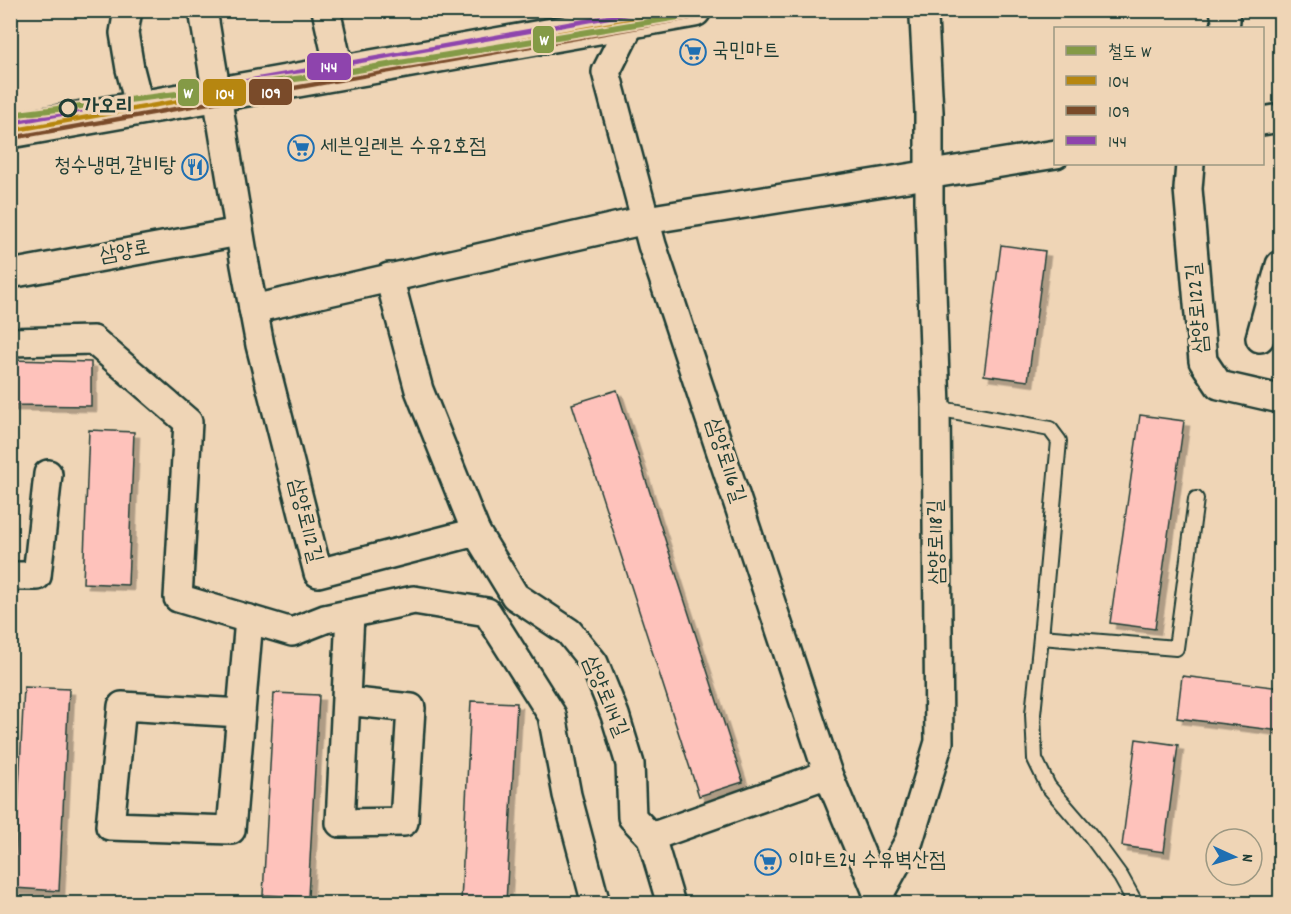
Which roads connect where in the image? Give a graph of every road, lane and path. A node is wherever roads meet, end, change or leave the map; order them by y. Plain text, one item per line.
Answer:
1 (128, 10) edge
2 (203, 10) edge
3 (326, 10) edge
4 (694, 10) edge
5 (928, 10) edge
6 (1224, 10) edge
7 (635, 16) edge
8 (1225, 27) edge
9 (340, 73) junction
10 (216, 95) junction
11 (140, 108) junction
12 (1281, 118) edge
13 (1264, 121) edge
14 (10, 131) edge
15 (1054, 154) edge
16 (1190, 165) edge
17 (929, 174) junction
18 (646, 220) junction
19 (239, 232) junction
20 (1281, 265) edge
21 (10, 274) edge
22 (389, 277) junction
23 (253, 309) junction
24 (1260, 338) dead end
25 (10, 342) edge
26 (1281, 399) edge
27 (936, 408) junction
28 (48, 474) dead end
29 (1196, 499) dead end
30 (476, 532) junction
31 (10, 576) edge
32 (350, 614) junction
33 (249, 620) junction
34 (1041, 637) junction
35 (346, 701) junction
36 (241, 713) junction
37 (828, 774) junction
38 (651, 837) junction
39 (879, 901) edge
40 (596, 903) edge
41 (671, 903) edge
42 (1136, 903) edge

1 - 11 street
2 - 10 street, 삼양로112길
3 - 9 street
4 - 7 main road
5 - 17 street, 삼양로118길
6 - 8 street
7 - 9 main road
7 - 18 street, 삼양로116길
9 - 10 main road
10 - 11 main road
10 - 19 street, 삼양로112길
11 - 14 main road
12 - 13 street
15 - 17 street
16 - 26 street, 삼양로122길
17 - 18 street
17 - 27 street, 삼양로118길
18 - 22 street
18 - 37 street, 삼양로116길
19 - 21 street, 삼양로
19 - 23 street, 삼양로112길
20 - 24 street
22 - 23 street
22 - 30 street, 삼양로114길
23 - 30 street, 삼양로112길
25 - 33 street
27 - 34 lane
27 - 39 street, 삼양로118길
28 - 31 street
29 - 34 lane
30 - 38 street, 삼양로114길
32 - 33 street
32 - 35 street
32 - 40 street
33 - 36 street
34 - 42 lane
35 - 35 street
36 - 36 street
37 - 38 street
37 - 39 street, 삼양로116길
38 - 41 street

